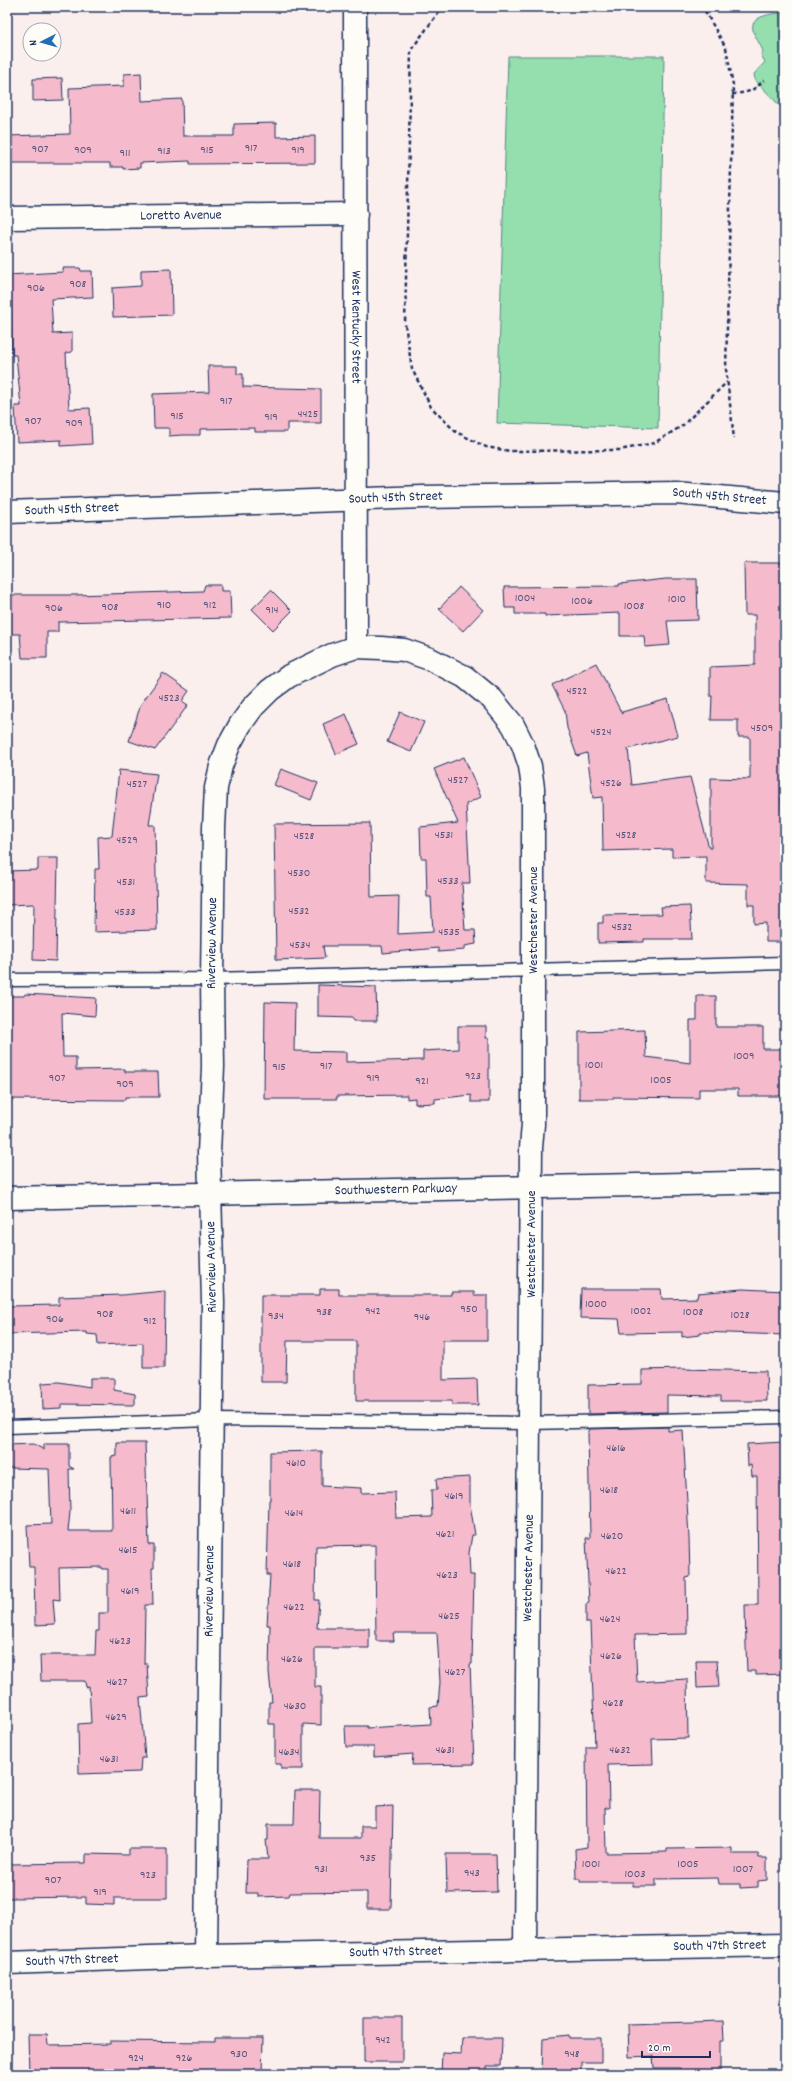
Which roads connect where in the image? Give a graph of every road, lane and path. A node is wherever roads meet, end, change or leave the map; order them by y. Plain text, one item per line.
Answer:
1 (355, 7) edge
2 (444, 7) edge
3 (699, 7) edge
4 (764, 80) dead end
5 (732, 94) junction
6 (356, 214) junction
7 (7, 218) edge
8 (726, 382) junction
9 (734, 439) dead end
10 (356, 499) junction
11 (785, 503) edge
12 (7, 512) edge
13 (356, 647) junction
14 (785, 963) edge
15 (534, 969) junction
16 (212, 979) junction
17 (7, 980) edge
18 (785, 1182) edge
19 (532, 1188) junction
20 (211, 1194) junction
21 (7, 1198) edge
22 (785, 1416) edge
23 (212, 1420) junction
24 (530, 1423) junction
25 (7, 1427) edge
26 (785, 1945) edge
27 (525, 1950) junction
28 (206, 1956) junction
29 (7, 1963) edge

1 - 6 street, West Kentucky Street
2 - 8 path
3 - 5 path
4 - 5 path
5 - 8 path
6 - 7 street, Loretto Avenue
6 - 10 street, West Kentucky Street
8 - 9 path
10 - 11 street, South 45th Street
10 - 12 street, South 45th Street
10 - 13 street, West Kentucky Street
13 - 15 street, Westchester Avenue
13 - 16 street, Riverview Avenue
14 - 15 lane
15 - 16 lane
15 - 19 street, Westchester Avenue
16 - 17 lane
16 - 20 street, Riverview Avenue
18 - 19 street, Southwestern Parkway
19 - 20 street, Southwestern Parkway
19 - 24 street, Westchester Avenue
20 - 21 street, Southwestern Parkway
20 - 23 street, Riverview Avenue
22 - 24 lane
23 - 24 lane
23 - 25 lane
23 - 28 street, Riverview Avenue
24 - 27 street, Westchester Avenue
26 - 27 street, South 47th Street
27 - 28 street, South 47th Street
28 - 29 street, South 47th Street

